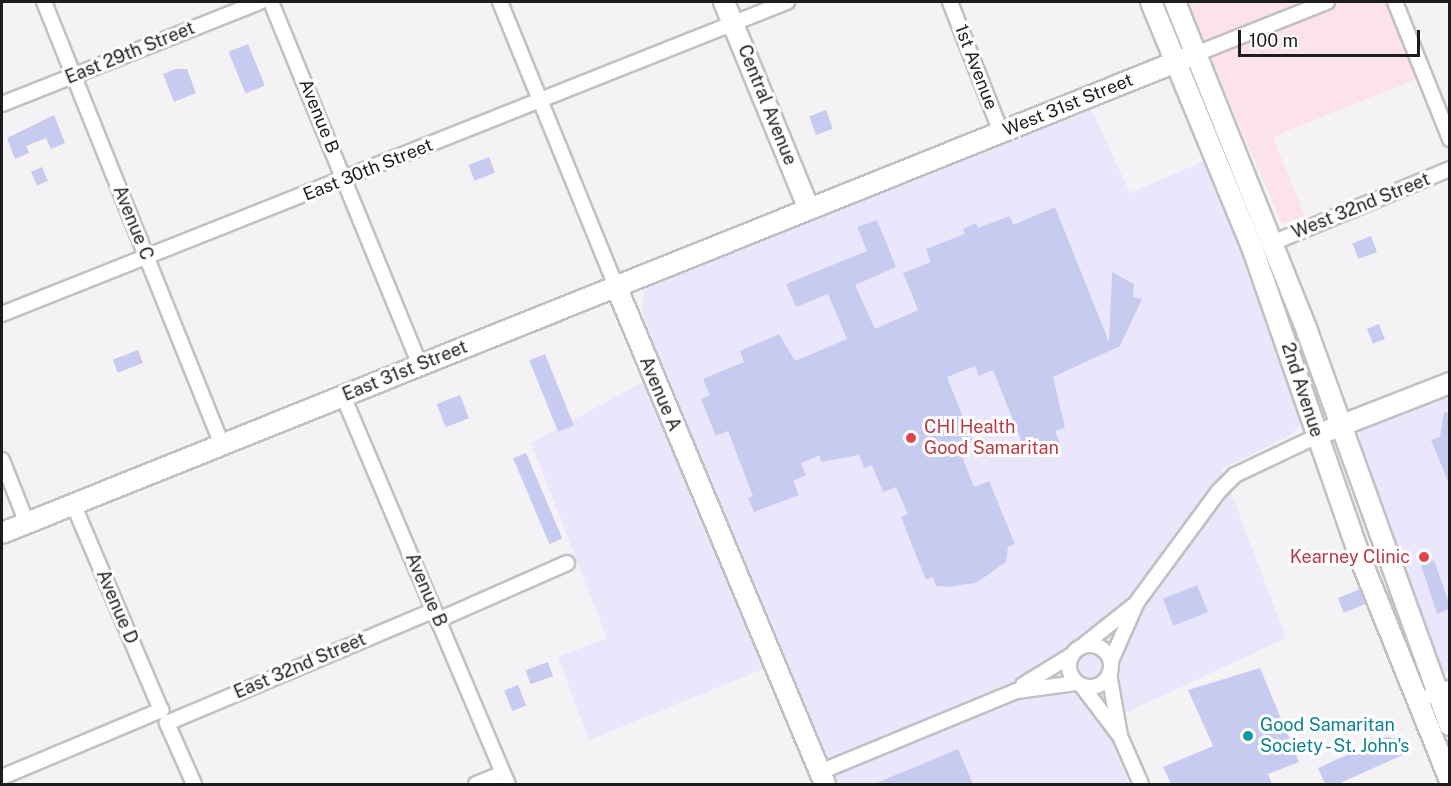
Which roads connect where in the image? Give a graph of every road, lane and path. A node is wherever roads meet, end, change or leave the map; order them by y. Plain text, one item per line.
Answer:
1 (44, 2) edge
2 (260, 2) edge
3 (271, 2) edge
4 (500, 2) edge
5 (724, 2) edge
6 (787, 2) edge
7 (950, 2) edge
8 (1151, 2) edge
9 (1175, 2) edge
10 (1327, 2) edge
11 (1395, 2) edge
12 (733, 23) junction
13 (1196, 54) junction
14 (1175, 62) junction
15 (72, 76) junction
16 (541, 100) junction
17 (2, 104) edge
18 (1001, 132) junction
19 (1449, 139) edge
20 (1449, 169) edge
21 (345, 179) junction
22 (809, 208) junction
23 (1272, 243) junction
24 (147, 257) junction
25 (616, 286) junction
26 (2, 314) edge
27 (420, 365) junction
28 (1449, 383) edge
29 (343, 396) junction
30 (1338, 427) junction
31 (1317, 436) junction
32 (222, 444) junction
33 (2, 460) edge
34 (73, 504) junction
35 (27, 523) junction
36 (2, 533) edge
37 (567, 563) dead end
38 (1137, 602) junction
39 (436, 615) junction
40 (1083, 645) junction
41 (1070, 656) junction
42 (1110, 668) junction
43 (1080, 685) junction
44 (1443, 690) edge
45 (1017, 691) junction
46 (1418, 701) junction
47 (164, 717) junction
48 (1449, 725) edge
49 (1120, 736) junction
50 (2, 777) edge
51 (822, 778) edge
52 (505, 779) edge
53 (1449, 780) edge
54 (194, 784) edge
55 (476, 784) edge
56 (1141, 784) edge

1 - 15 street, Avenue C
2 - 15 street, East 29th Street
3 - 21 street, Avenue B
4 - 16 street, Avenue A
5 - 12 street, Central Avenue
6 - 12 street, East 30th Street
7 - 18 street, 1st Avenue
8 - 14 street, 2nd Avenue
9 - 13 street, 2nd Avenue
10 - 13 street, West 31st Street
11 - 19 street
12 - 16 street, East 30th Street
12 - 22 street, Central Avenue
13 - 14 street, West 31st Street
13 - 23 street, 2nd Avenue
14 - 18 street, West 31st Street
14 - 31 street, 2nd Avenue
15 - 17 street, East 29th Street
15 - 24 street, Avenue C
16 - 21 street, East 30th Street
16 - 25 street, Avenue A
18 - 22 street, West 31st Street
20 - 23 street, West 32nd Street
21 - 24 street, East 30th Street
21 - 27 street, Avenue B
22 - 25 street, East 31st Street
23 - 30 street, 2nd Avenue
24 - 26 street, East 30th Street
24 - 32 street, Avenue C
25 - 27 street, East 31st Street
25 - 51 street, Avenue A
27 - 29 street, East 31st Street
28 - 30 street
29 - 32 street, East 31st Street
29 - 39 street, Avenue B
30 - 31 street
30 - 44 street, 2nd Avenue
31 - 38 street
31 - 46 street, 2nd Avenue
32 - 34 street, East 31st Street
33 - 35 street
34 - 35 street, East 31st Street
34 - 47 street, Avenue D
35 - 36 street, East 31st Street
37 - 39 street, East 32nd Street
38 - 40 street
38 - 42 street
39 - 47 street, East 32nd Street
39 - 52 street, Avenue B
40 - 41 street
40 - 42 street
41 - 43 street
41 - 45 street
42 - 43 street
42 - 49 street
43 - 45 street
43 - 49 street
44 - 46 street
44 - 48 street, 2nd Avenue
45 - 51 street
46 - 53 street, 2nd Avenue
47 - 50 street, East 32nd Street
47 - 54 street, Avenue D
49 - 56 street
52 - 55 street

